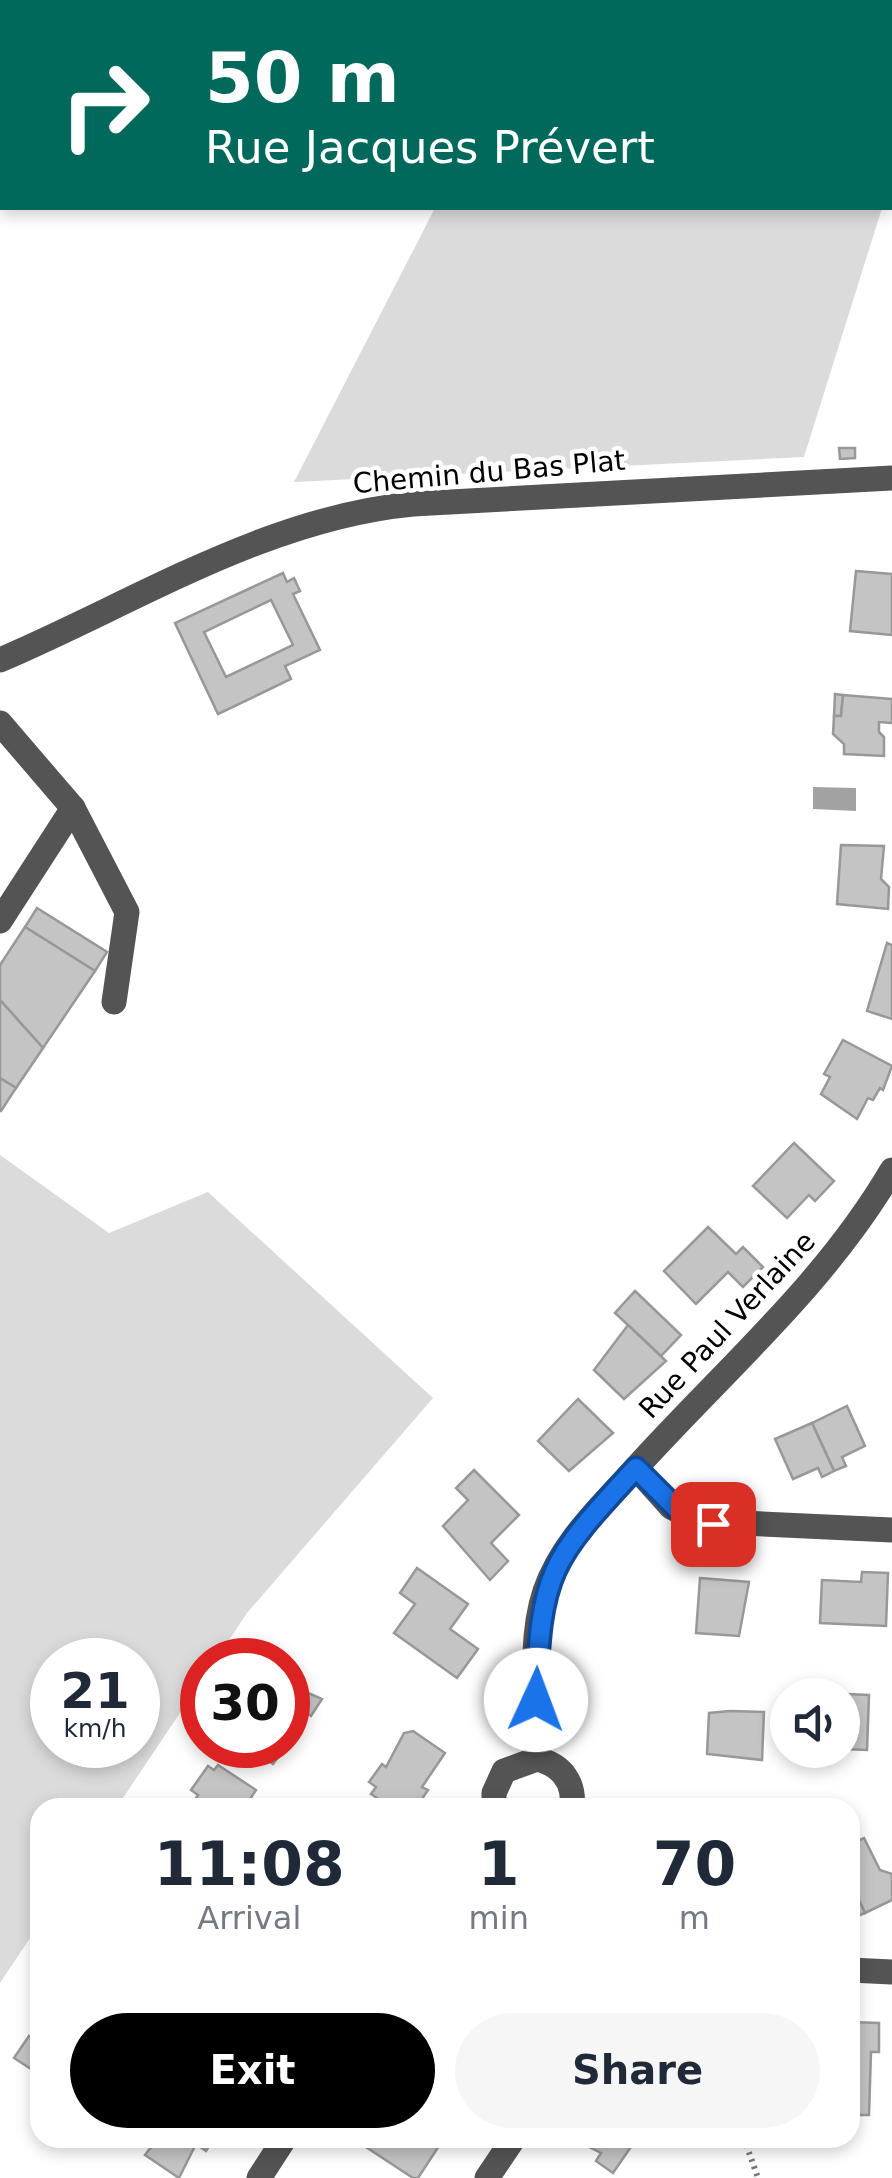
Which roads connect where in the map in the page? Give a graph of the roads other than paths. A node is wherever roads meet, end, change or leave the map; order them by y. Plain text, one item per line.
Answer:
1 (892, 478) edge
2 (0, 660) edge
3 (0, 723) edge
4 (72, 808) junction
5 (0, 921) edge
6 (114, 1002) dead end
7 (892, 1170) edge
8 (636, 1468) junction
9 (892, 1530) edge
10 (537, 1759) junction
11 (494, 1798) edge
12 (573, 1798) edge
13 (860, 1970) edge
14 (892, 1972) edge
15 (278, 2148) edge
16 (507, 2148) edge
17 (259, 2178) edge
18 (487, 2178) edge

1 - 2 street, Chemin du Bas Plat
3 - 4 street
4 - 5 street
4 - 6 street
7 - 8 street, Rue Paul Verlaine
8 - 9 street
8 - 10 street, Rue Paul Verlaine
10 - 11 street
10 - 12 street
13 - 14 street
15 - 17 street
16 - 18 street

